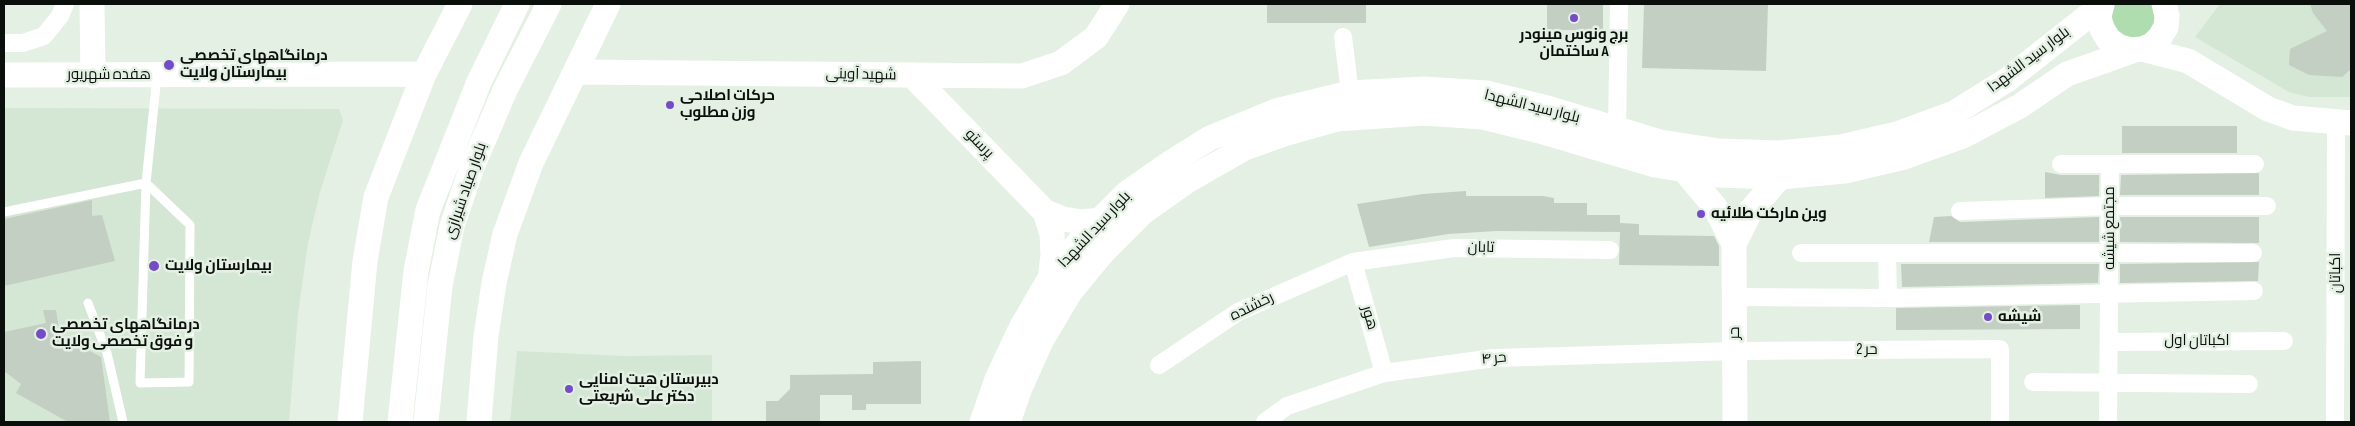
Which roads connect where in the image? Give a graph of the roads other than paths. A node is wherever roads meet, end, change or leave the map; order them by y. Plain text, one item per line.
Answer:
1 (65, 4) edge
2 (92, 4) edge
3 (461, 4) edge
4 (516, 4) edge
5 (549, 4) edge
6 (608, 4) edge
7 (1117, 4) edge
8 (1618, 4) edge
9 (2102, 4) edge
10 (2167, 9) edge
11 (1343, 37) dead end
12 (4, 43) edge
13 (2138, 49) junction
14 (2188, 61) junction
15 (576, 72) junction
16 (424, 74) junction
17 (157, 75) junction
18 (4, 76) edge
19 (93, 76) junction
20 (912, 76) junction
21 (1356, 93) junction
22 (1310, 114) junction
23 (1368, 117) junction
24 (2344, 123) edge
25 (1617, 130) junction
26 (2061, 164) dead end
27 (2110, 164) junction
28 (2255, 164) dead end
29 (1684, 170) junction
30 (1780, 177) junction
31 (146, 183) junction
32 (2110, 206) junction
33 (2267, 206) dead end
34 (1960, 211) dead end
35 (4, 212) edge
36 (1045, 212) junction
37 (1101, 220) junction
38 (1734, 244) junction
39 (1610, 250) dead end
40 (1801, 252) dead end
41 (1888, 253) junction
42 (2110, 253) junction
43 (2253, 253) dead end
44 (1353, 262) junction
45 (1050, 278) junction
46 (2254, 291) dead end
47 (2110, 293) junction
48 (1735, 297) junction
49 (1888, 298) junction
50 (88, 303) dead end
51 (2284, 341) dead end
52 (2109, 342) junction
53 (1735, 350) junction
54 (1159, 365) dead end
55 (1384, 373) junction
56 (2033, 382) dead end
57 (2108, 382) junction
58 (2250, 384) dead end
59 (123, 422) edge
60 (350, 422) edge
61 (400, 422) edge
62 (426, 422) edge
63 (479, 422) edge
64 (982, 422) edge
65 (1008, 422) edge
66 (1265, 422) edge
67 (1735, 422) edge
68 (2000, 422) edge
69 (2108, 422) edge
70 (2335, 422) edge

1 - 12 street
2 - 19 main road
3 - 16 main road
4 - 61 main road, بلوار صیاد شیرازی
5 - 62 main road, بلوار صیاد شیرازی
6 - 15 main road
7 - 20 main road, شهید آوینی
8 - 25 street
9 - 13 main road
9 - 25 main road, بلوار سید الشهدا
10 - 13 main road, بلوار سید الشهدا
10 - 14 main road
11 - 21 street
13 - 14 main road
13 - 30 main road, بلوار سید الشهدا
14 - 24 main road
15 - 20 main road, شهید آوینی
15 - 63 main road
16 - 17 main road, هفده شهریور
16 - 60 main road
17 - 19 main road, هفده شهریور
17 - 31 lane
18 - 19 main road, هفده شهریور
20 - 36 main road, پرستو
21 - 22 main road, بلوار سید الشهدا
21 - 23 main road
21 - 25 main road, بلوار سید الشهدا
22 - 23 main road, بلوار سید الشهدا
22 - 37 main road, بلوار سید الشهدا
22 - 65 main road, بلوار سید الشهدا
23 - 29 main road, بلوار سید الشهدا
24 - 70 street, اکباتان
26 - 27 street
27 - 28 street
27 - 32 street, مجتمع شیشه
29 - 30 main road, بلوار سید الشهدا
29 - 38 main road, حر
30 - 38 main road, حر
31 - 31 lane
31 - 35 lane
32 - 33 street
32 - 34 street
32 - 42 street, مجتمع شیشه
36 - 37 main road, پرستو
36 - 45 main road, پرستو
37 - 45 main road, بلوار سید الشهدا
38 - 48 main road, حر
39 - 44 street, تابان
40 - 41 street
41 - 42 street
41 - 49 street
42 - 43 street
42 - 47 street, مجتمع شیشه
44 - 54 street, رخشنده
44 - 55 street, هور
45 - 64 main road, بلوار سید الشهدا
46 - 47 street
47 - 49 street
47 - 52 street, مجتمع شیشه
48 - 49 street
48 - 53 main road, حر
50 - 59 lane
51 - 52 street, اکباتان اول
52 - 57 street, مجتمع شیشه
53 - 55 street, حر ۴
53 - 67 main road, حر
53 - 68 street, حر 2
55 - 66 street, حر ۴
56 - 57 street
57 - 58 street
57 - 69 street, مجتمع شیشه

